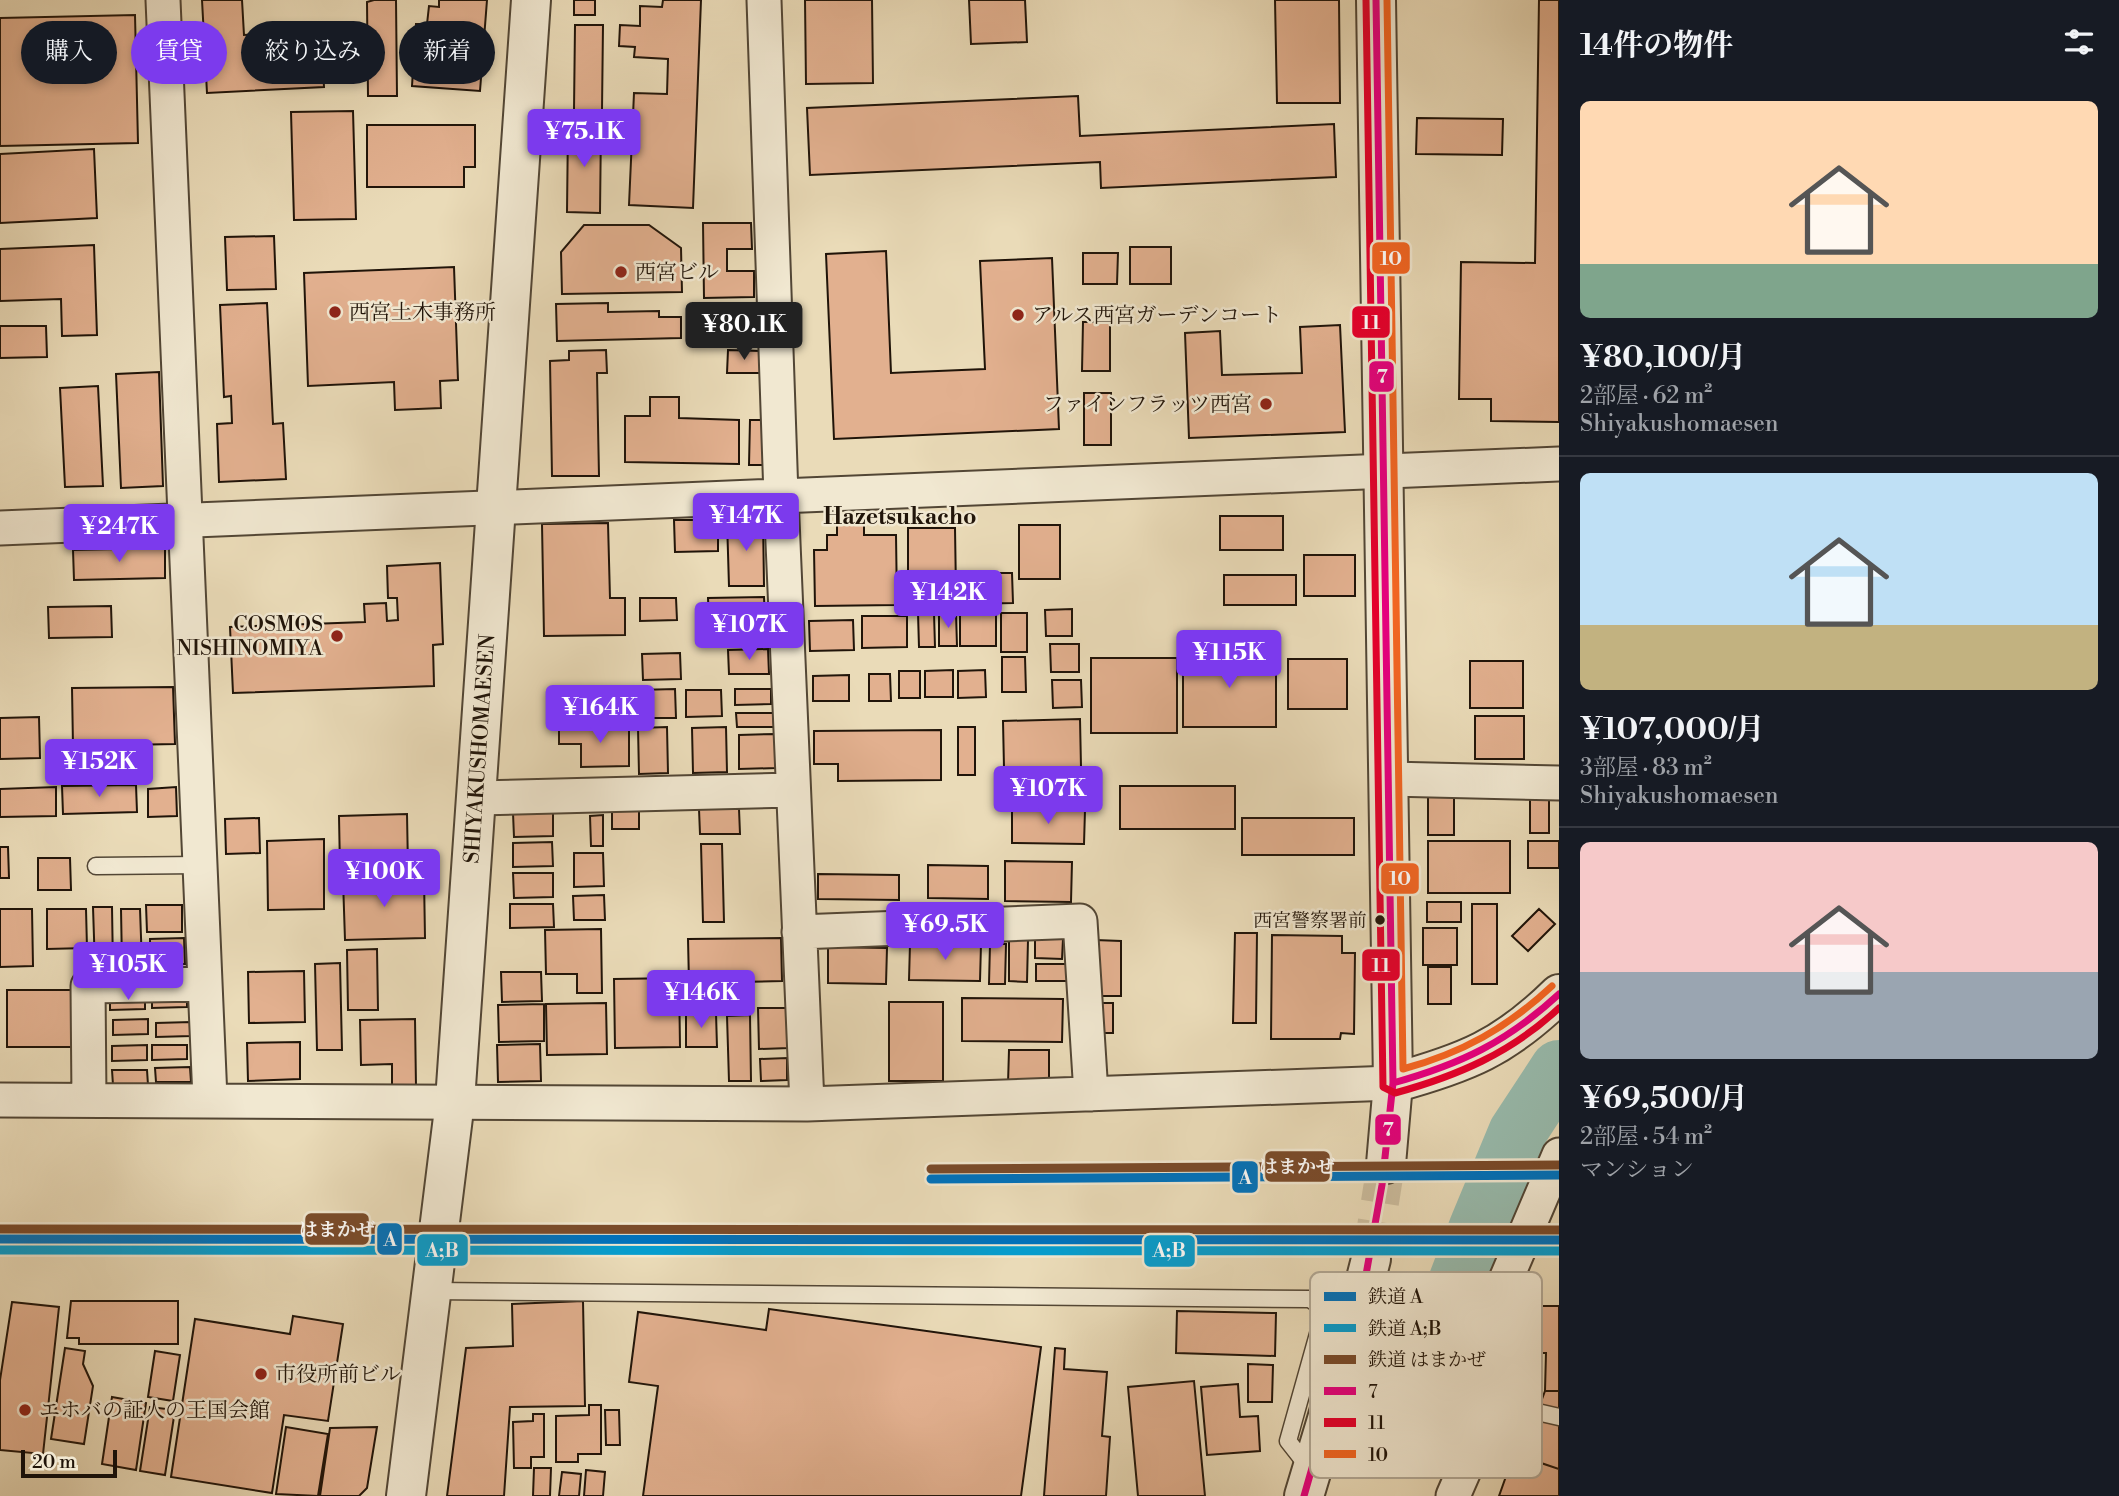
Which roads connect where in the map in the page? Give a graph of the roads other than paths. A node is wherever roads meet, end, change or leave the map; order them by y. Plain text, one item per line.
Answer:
1 (163, 0) edge
2 (531, 0) edge
3 (765, 0) edge
4 (1376, 0) edge
5 (1559, 464) edge
6 (1385, 470) junction
7 (781, 496) junction
8 (497, 506) junction
9 (184, 518) junction
10 (0, 528) edge
11 (1389, 779) junction
12 (1559, 783) edge
13 (793, 790) junction
14 (477, 797) junction
15 (200, 865) junction
16 (96, 866) dead end
17 (799, 932) junction
18 (205, 984) junction
19 (1559, 994) edge
20 (1393, 1083) junction
21 (1091, 1094) junction
22 (89, 1099) junction
23 (210, 1099) junction
24 (0, 1100) edge
25 (456, 1101) junction
26 (807, 1104) junction
27 (1559, 1155) edge
28 (1386, 1164) tunnel mouth
29 (1371, 1259) tunnel mouth
30 (1368, 1272) edge
31 (1509, 1272) edge
32 (432, 1291) junction
33 (1310, 1299) edge
34 (1310, 1362) edge
35 (1461, 1478) edge
36 (1307, 1483) edge
37 (406, 1496) edge
38 (1453, 1496) edge

1 - 9 street
2 - 8 street, SHIYAKUSHOMAESEN
3 - 7 street
4 - 6 street
5 - 6 street
6 - 7 street
6 - 11 street
7 - 8 street
7 - 13 street
8 - 9 street
8 - 14 street, SHIYAKUSHOMAESEN
9 - 10 street
9 - 15 street
11 - 12 street
11 - 20 street
13 - 14 street
13 - 17 street
14 - 25 street, SHIYAKUSHOMAESEN
15 - 16 lane
15 - 18 street
17 - 21 street
17 - 26 street
18 - 22 street
18 - 23 street
19 - 20 street
20 - 21 street
20 - 28 street
21 - 26 street
22 - 23 street
22 - 24 street
23 - 25 street
25 - 26 street
25 - 32 street, SHIYAKUSHOMAESEN
27 - 31 street
29 - 30 street
32 - 33 lane
32 - 37 street, SHIYAKUSHOMAESEN
34 - 36 lane
35 - 38 street

